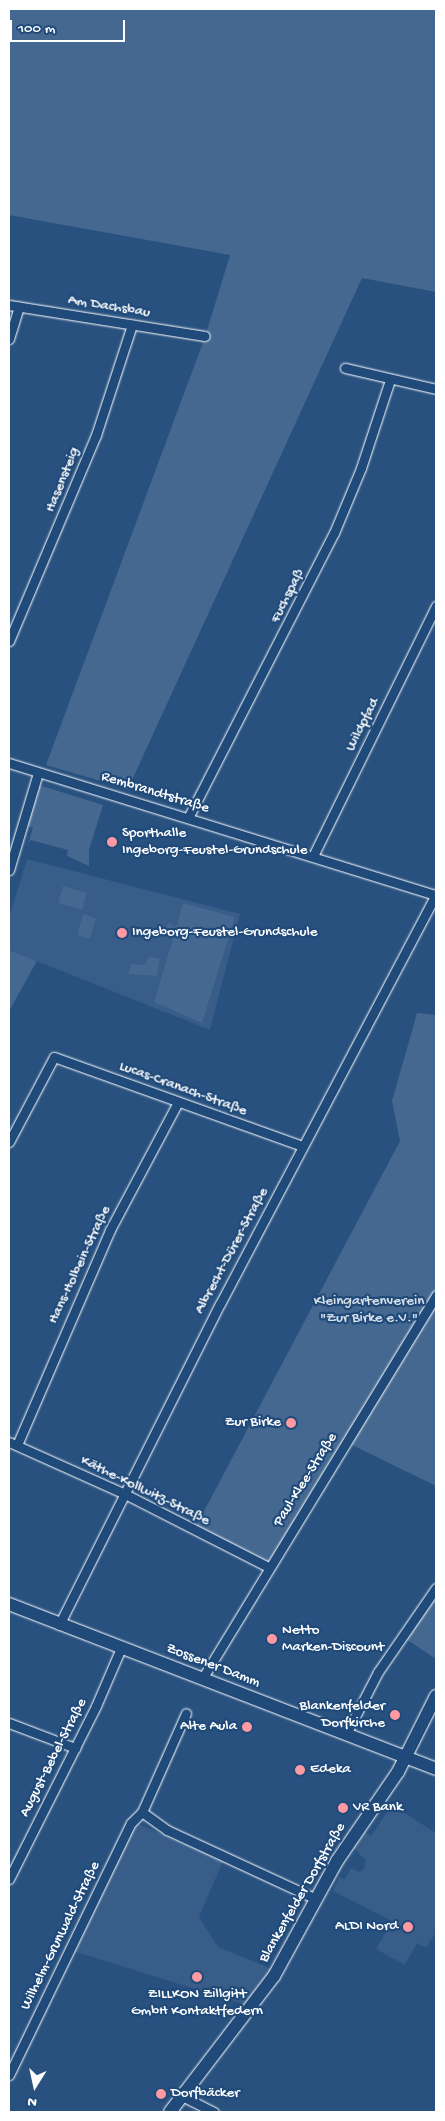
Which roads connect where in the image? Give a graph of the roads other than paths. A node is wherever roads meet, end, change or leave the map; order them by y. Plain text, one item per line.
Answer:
1 (9, 305) edge
2 (19, 306) junction
3 (132, 325) junction
4 (205, 336) dead end
5 (9, 339) edge
6 (345, 368) dead end
7 (390, 380) junction
8 (436, 388) edge
9 (436, 606) edge
10 (9, 641) edge
11 (9, 763) edge
12 (38, 773) junction
13 (189, 816) junction
14 (314, 856) junction
15 (9, 870) edge
16 (436, 895) edge
17 (178, 1102) junction
18 (9, 1142) edge
19 (302, 1146) junction
20 (436, 1295) edge
21 (13, 1444) edge
22 (123, 1494) junction
23 (268, 1567) junction
24 (436, 1588) edge
25 (9, 1604) edge
26 (59, 1625) junction
27 (121, 1648) junction
28 (202, 1679) junction
29 (436, 1696) edge
30 (186, 1713) dead end
31 (9, 1723) edge
32 (346, 1734) junction
33 (75, 1748) junction
34 (406, 1758) junction
35 (436, 1768) edge
36 (142, 1812) junction
37 (9, 1879) edge
38 (316, 1899) junction
39 (9, 2075) edge
40 (182, 2096) junction
41 (170, 2112) edge
42 (214, 2112) edge

1 - 2 street, Am Dachsbau
2 - 3 street, Am Dachsbau
2 - 5 street
3 - 4 street, Am Dachsbau
3 - 10 street, Hasensteig
6 - 7 street
7 - 8 street
7 - 13 street, Fuchspaß
9 - 14 street, Wildpfad
11 - 12 street, Rembrandtstraße
12 - 13 street, Rembrandtstraße
12 - 15 street
13 - 14 street, Rembrandtstraße
14 - 16 street, Rembrandtstraße
16 - 19 street, Albrecht-Dürer-Straße
17 - 18 street, Lucas-Cranach-Straße
17 - 19 street, Lucas-Cranach-Straße
17 - 21 street, Hans-Holbein-Straße
19 - 22 street, Albrecht-Dürer-Straße
20 - 23 street, Paul-Klee-Straße
21 - 22 street, Käthe-Kollwitz-Straße
22 - 23 street, Käthe-Kollwitz-Straße
22 - 26 street, Albrecht-Dürer-Straße
23 - 28 street, Paul-Klee-Straße
24 - 32 street
25 - 26 main road, Zossener Damm
26 - 27 main road, Zossener Damm
27 - 28 main road, Zossener Damm
27 - 33 street, August-Bebel-Straße
28 - 32 main road, Zossener Damm
29 - 34 main road, Blankenfelder Dorfstraße
30 - 36 street, Wilhelm-Grunwald-Straße
31 - 33 street
32 - 34 main road, Zossener Damm
33 - 37 street, August-Bebel-Straße
34 - 35 main road, Zossener Damm
34 - 38 main road, Blankenfelder Dorfstraße
36 - 38 street
36 - 39 street, Wilhelm-Grunwald-Straße
38 - 40 main road, Blankenfelder Dorfstraße
40 - 41 main road, Blankenfelder Dorfstraße
40 - 42 street

